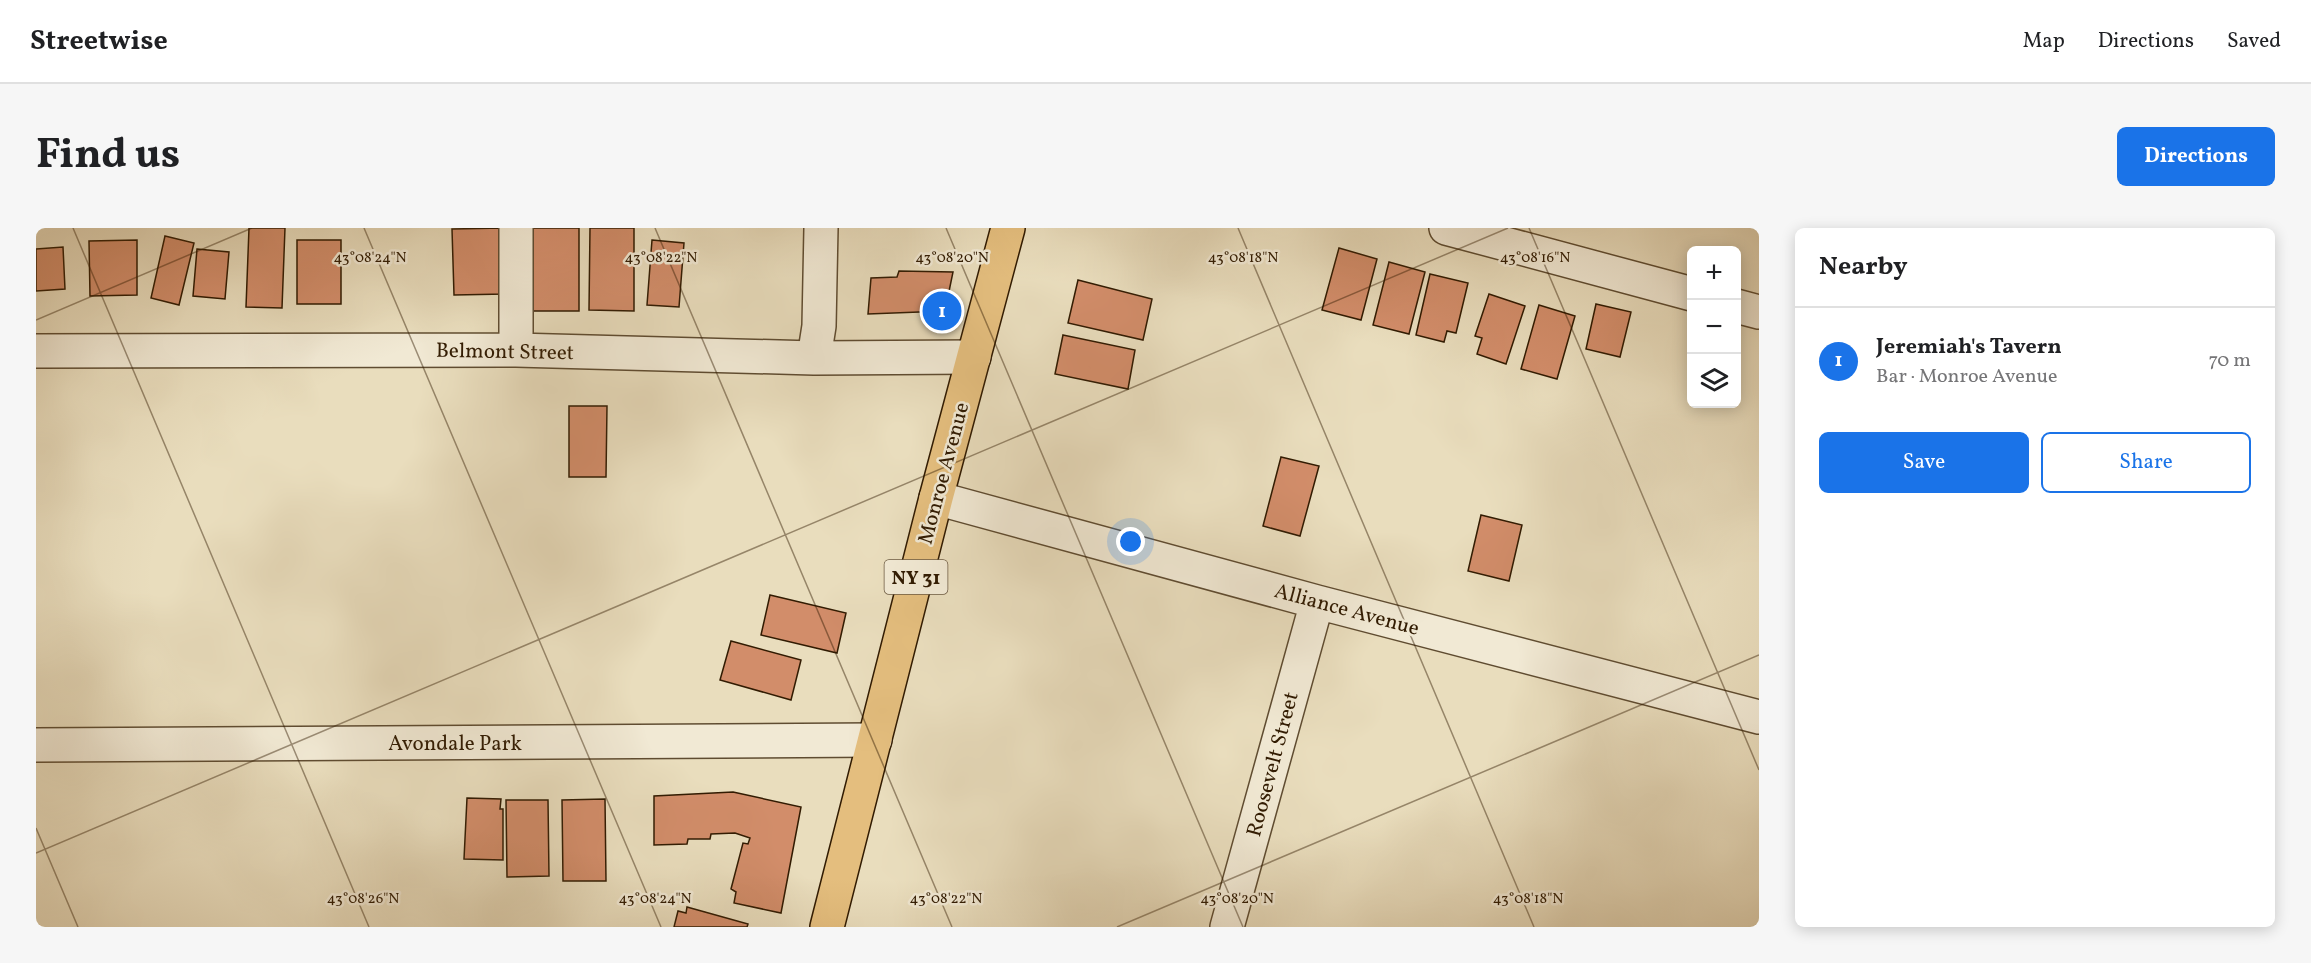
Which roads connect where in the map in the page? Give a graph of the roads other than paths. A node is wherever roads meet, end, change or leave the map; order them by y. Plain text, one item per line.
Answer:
1 (516, 228) edge
2 (821, 228) edge
3 (1008, 228) edge
4 (1446, 228) edge
5 (1687, 293) edge
6 (1741, 307) edge
7 (1759, 312) edge
8 (516, 350) junction
9 (36, 351) edge
10 (974, 357) junction
11 (814, 358) junction
12 (936, 498) junction
13 (1317, 602) junction
14 (1759, 717) edge
15 (875, 740) junction
16 (36, 746) edge
17 (827, 927) edge
18 (1227, 927) edge

1 - 8 street
2 - 11 street
3 - 10 main road, Monroe Avenue / NY 31
4 - 5 street
6 - 7 street
8 - 9 street, Belmont Street
8 - 11 street, Belmont Street
10 - 11 street, Belmont Street
10 - 12 main road, Monroe Avenue / NY 31
12 - 13 street, Alliance Avenue
12 - 15 main road, Monroe Avenue / NY 31
13 - 14 street, Alliance Avenue
13 - 18 street, Roosevelt Street
15 - 16 street, Avondale Park
15 - 17 main road, Monroe Avenue / NY 31

